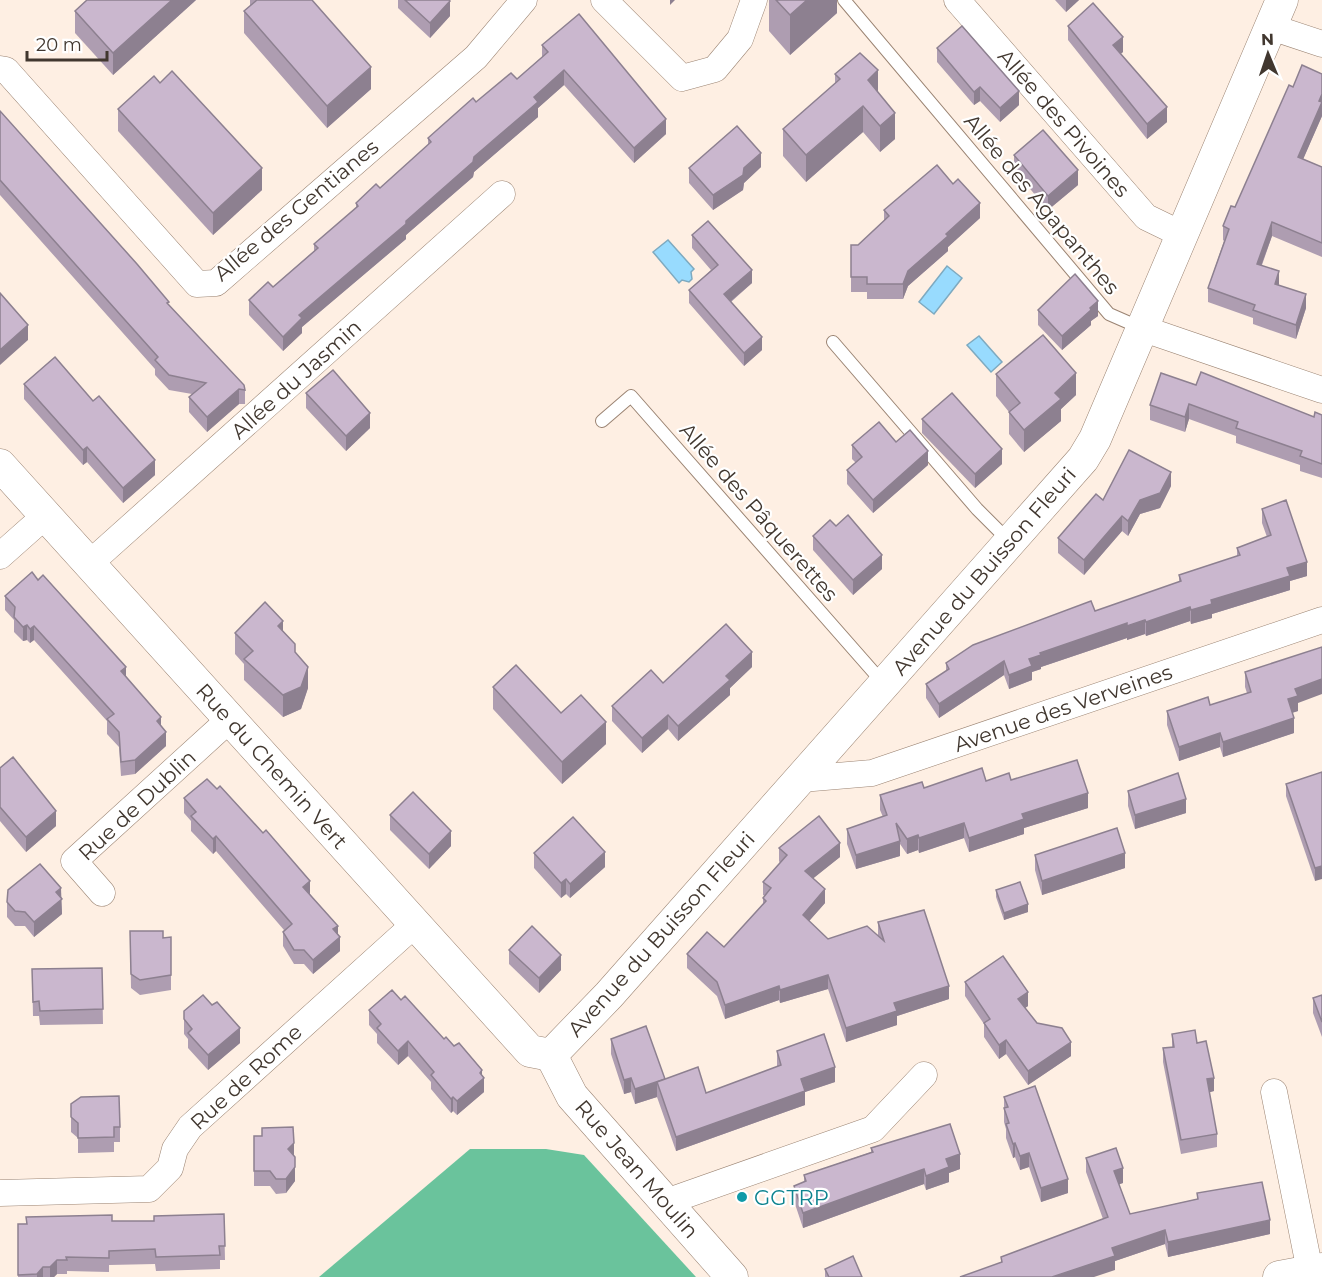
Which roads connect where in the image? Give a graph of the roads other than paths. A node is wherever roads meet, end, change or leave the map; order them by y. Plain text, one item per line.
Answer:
1 (524, 0) edge
2 (604, 0) edge
3 (754, 0) edge
4 (844, 0) edge
5 (957, 0) edge
6 (1277, 13) edge
7 (1322, 44) edge
8 (0, 69) edge
9 (502, 194) dead end
10 (1181, 234) junction
11 (1141, 328) junction
12 (833, 342) dead end
13 (1322, 390) edge
14 (602, 421) dead end
15 (0, 465) edge
16 (45, 516) junction
17 (1010, 542) junction
18 (0, 556) edge
19 (89, 564) junction
20 (1322, 620) edge
21 (884, 684) junction
22 (230, 719) junction
23 (801, 779) junction
24 (102, 893) dead end
25 (415, 924) junction
26 (551, 1055) junction
27 (924, 1075) dead end
28 (1274, 1092) dead end
29 (0, 1193) edge
30 (666, 1202) junction
31 (1316, 1270) edge
32 (732, 1277) edge
33 (1279, 1277) edge

1 - 8 street, Allée des Gentianes
2 - 3 street
4 - 11 lane, Allée des Agapanthes
5 - 10 street, Allée des Pivoines
6 - 7 street
6 - 10 street, Avenue du Buisson Fleuri
9 - 19 street, Allée du Jasmin
10 - 11 street, Avenue du Buisson Fleuri
11 - 13 street
11 - 17 street, Avenue du Buisson Fleuri
12 - 17 lane
14 - 21 lane, Allée des Pâquerettes
15 - 16 street, Rue du Chemin Vert
16 - 18 street
16 - 19 street, Rue du Chemin Vert
17 - 21 street, Avenue du Buisson Fleuri
19 - 22 street, Rue du Chemin Vert
20 - 23 street, Avenue des Verveines
21 - 23 street, Avenue du Buisson Fleuri
22 - 24 street, Rue de Dublin
22 - 25 street, Rue du Chemin Vert
23 - 26 street, Avenue du Buisson Fleuri
25 - 26 street, Rue du Chemin Vert
25 - 29 street, Rue de Rome
26 - 30 street, Rue Jean Moulin
27 - 30 street
28 - 31 street
30 - 32 street, Rue Jean Moulin
31 - 33 street

